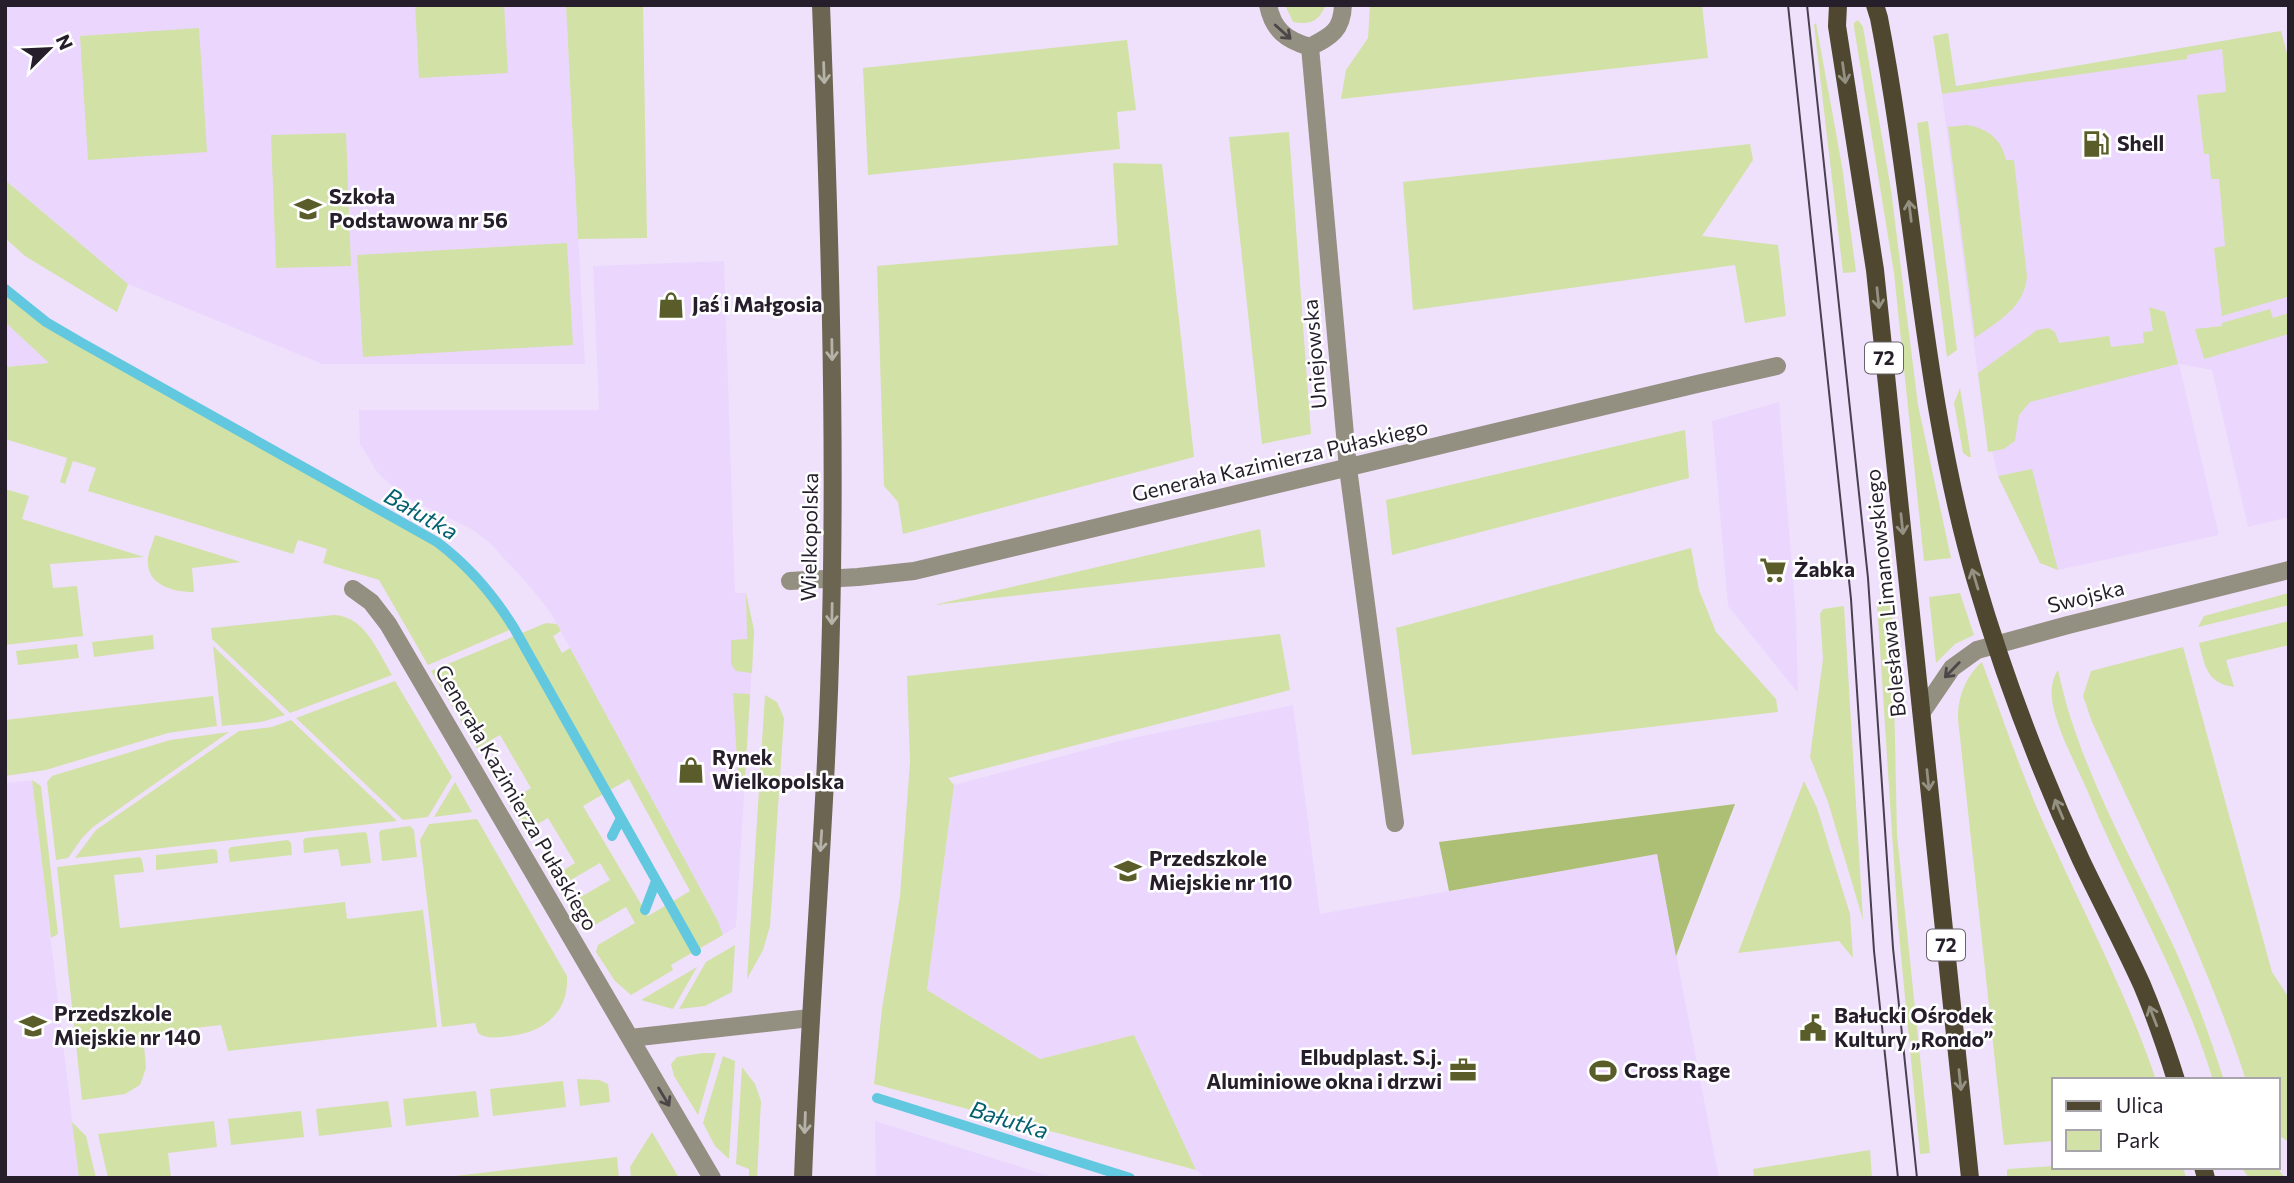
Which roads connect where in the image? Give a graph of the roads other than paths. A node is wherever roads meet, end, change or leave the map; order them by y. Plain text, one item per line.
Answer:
1 (821, 5) edge
2 (1268, 5) edge
3 (1343, 5) edge
4 (1838, 5) edge
5 (1875, 5) edge
6 (1310, 47) junction
7 (1777, 366) dead end
8 (1348, 468) junction
9 (2289, 570) edge
10 (832, 579) junction
11 (790, 581) dead end
12 (353, 589) dead end
13 (1997, 644) junction
14 (1922, 712) junction
15 (1395, 823) dead end
16 (810, 1018) junction
17 (630, 1038) junction
18 (2175, 1078) edge
19 (712, 1178) edge
20 (803, 1178) edge
21 (1970, 1178) edge

1 -> 10 street, Wielkopolska
2 -> 6 street
3 - 6 street
4 -> 14 main road, Bolesława Limanowskiego / 72
13 -> 5 main road, 72
6 - 8 street, Uniejowska
7 - 8 street, Generała Kazimierza Pułaskiego
8 - 10 street, Generała Kazimierza Pułaskiego
8 - 15 street, Uniejowska
9 - 13 street, Swojska
10 - 11 street, Generała Kazimierza Pułaskiego
10 -> 16 street, Wielkopolska
12 - 17 street, Generała Kazimierza Pułaskiego
13 -> 14 street, Swojska
18 -> 13 main road, 72
14 -> 21 main road, Bolesława Limanowskiego / 72
16 - 17 street
16 -> 20 street, Wielkopolska
17 -> 19 street, Generała Kazimierza Pułaskiego

